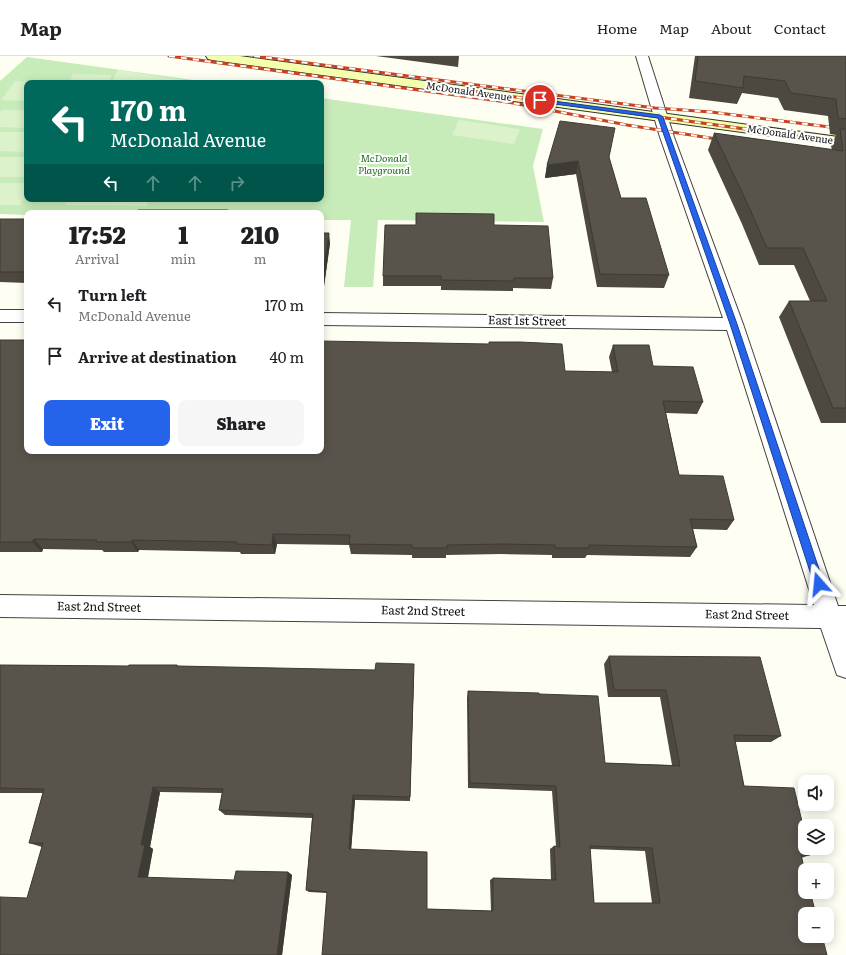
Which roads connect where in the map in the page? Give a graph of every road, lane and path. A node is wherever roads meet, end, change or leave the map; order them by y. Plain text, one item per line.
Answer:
1 (212, 56) edge
2 (642, 56) edge
3 (660, 117) junction
4 (846, 142) edge
5 (0, 316) edge
6 (24, 316) edge
7 (324, 319) edge
8 (734, 324) junction
9 (0, 606) edge
10 (838, 617) edge
11 (846, 666) edge

1 - 3 main road, McDonald Avenue
2 - 3 street
3 - 4 main road, McDonald Avenue
3 - 8 street
5 - 6 street
7 - 8 street, East 1st Street
8 - 10 street
9 - 10 street, East 2nd Street
10 - 11 street

